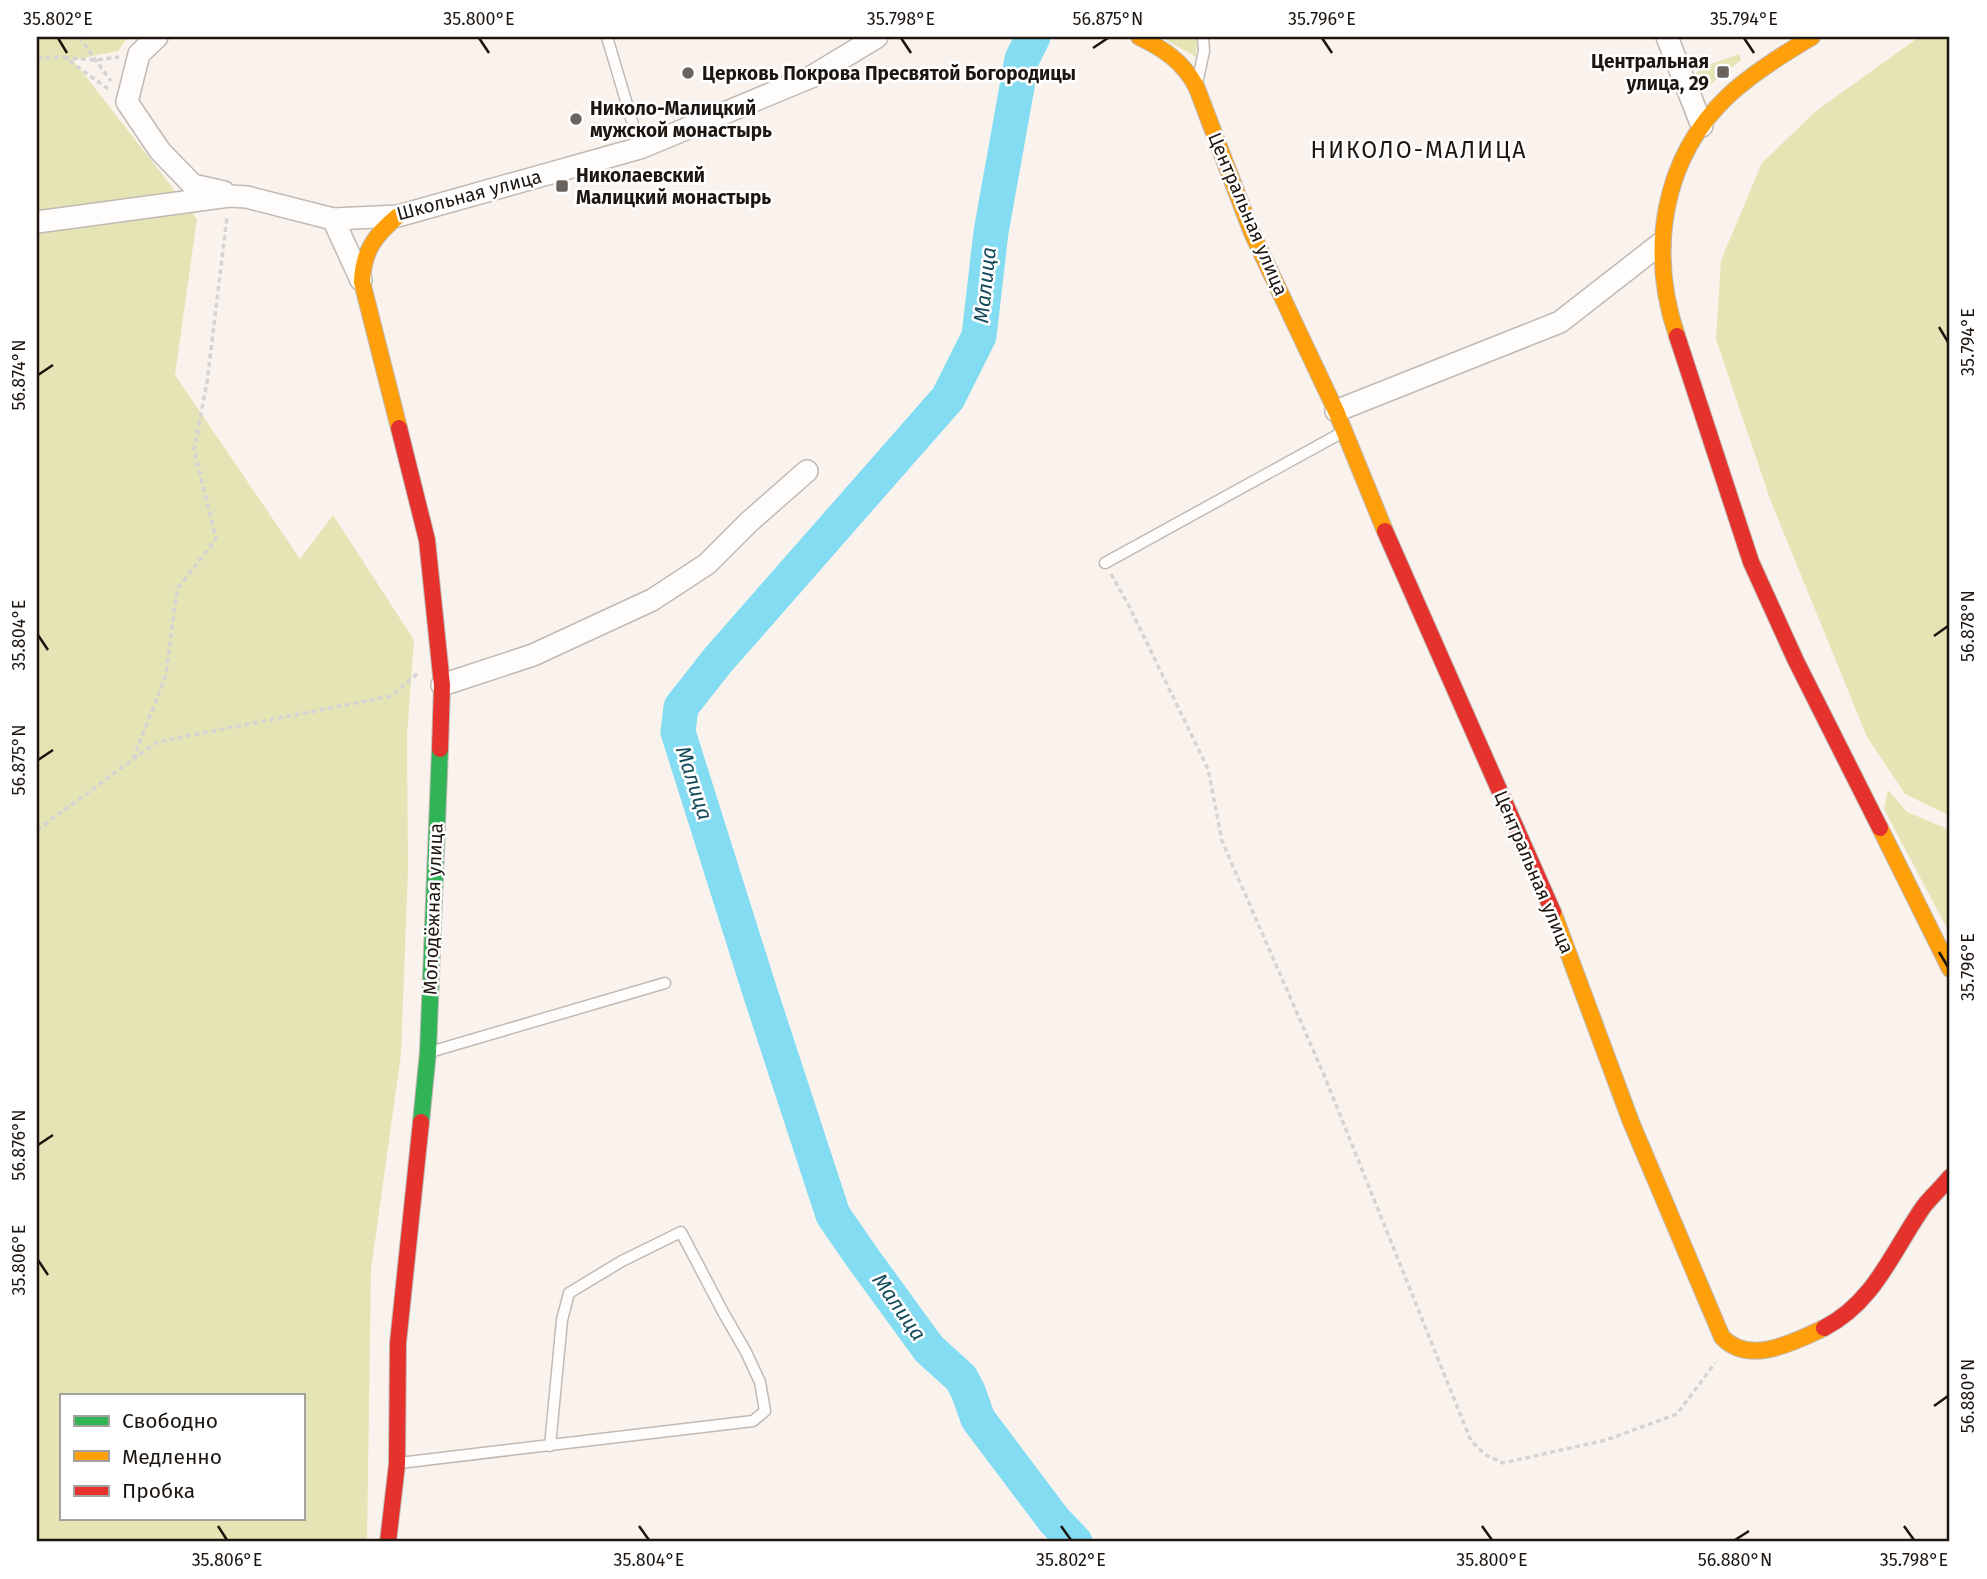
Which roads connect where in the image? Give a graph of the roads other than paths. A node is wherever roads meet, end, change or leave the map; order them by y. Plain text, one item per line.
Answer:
1 (157, 37) edge
2 (607, 37) edge
3 (877, 37) edge
4 (1139, 37) edge
5 (1203, 37) edge
6 (1667, 37) edge
7 (1812, 37) edge
8 (1196, 86) junction
9 (1702, 126) junction
10 (640, 148) junction
11 (238, 196) junction
12 (398, 216) junction
13 (333, 219) junction
14 (37, 222) edge
15 (1660, 244) junction
16 (362, 282) junction
17 (1336, 411) junction
18 (1343, 432) junction
19 (807, 471) dead end
20 (1105, 563) road end
21 (442, 685) junction
22 (1950, 969) edge
23 (665, 983) dead end
24 (428, 1052) junction
25 (1950, 1177) edge
26 (550, 1446) junction
27 (397, 1464) junction
28 (388, 1542) edge

1 - 11 street
2 - 10 lane
3 - 10 street, Школьная улица
4 - 8 street, Центральная улица
5 - 8 lane
6 - 9 street
7 - 9 street
8 - 17 street, Центральная улица
9 - 15 street
10 - 12 street, Школьная улица
11 - 13 street, Школьная улица
11 - 14 street, Школьная улица
12 - 13 street, Школьная улица
12 - 16 street, Молодёжная улица
13 - 16 street, Молодёжная улица
15 - 17 street
15 - 22 street
16 - 21 street, Молодёжная улица
17 - 18 street, Центральная улица
18 - 20 lane
18 - 25 street, Центральная улица
19 - 21 street
21 - 24 street, Молодёжная улица
23 - 24 lane
24 - 27 street, Молодёжная улица
26 - 26 lane
26 - 27 lane
27 - 28 street, Молодёжная улица

